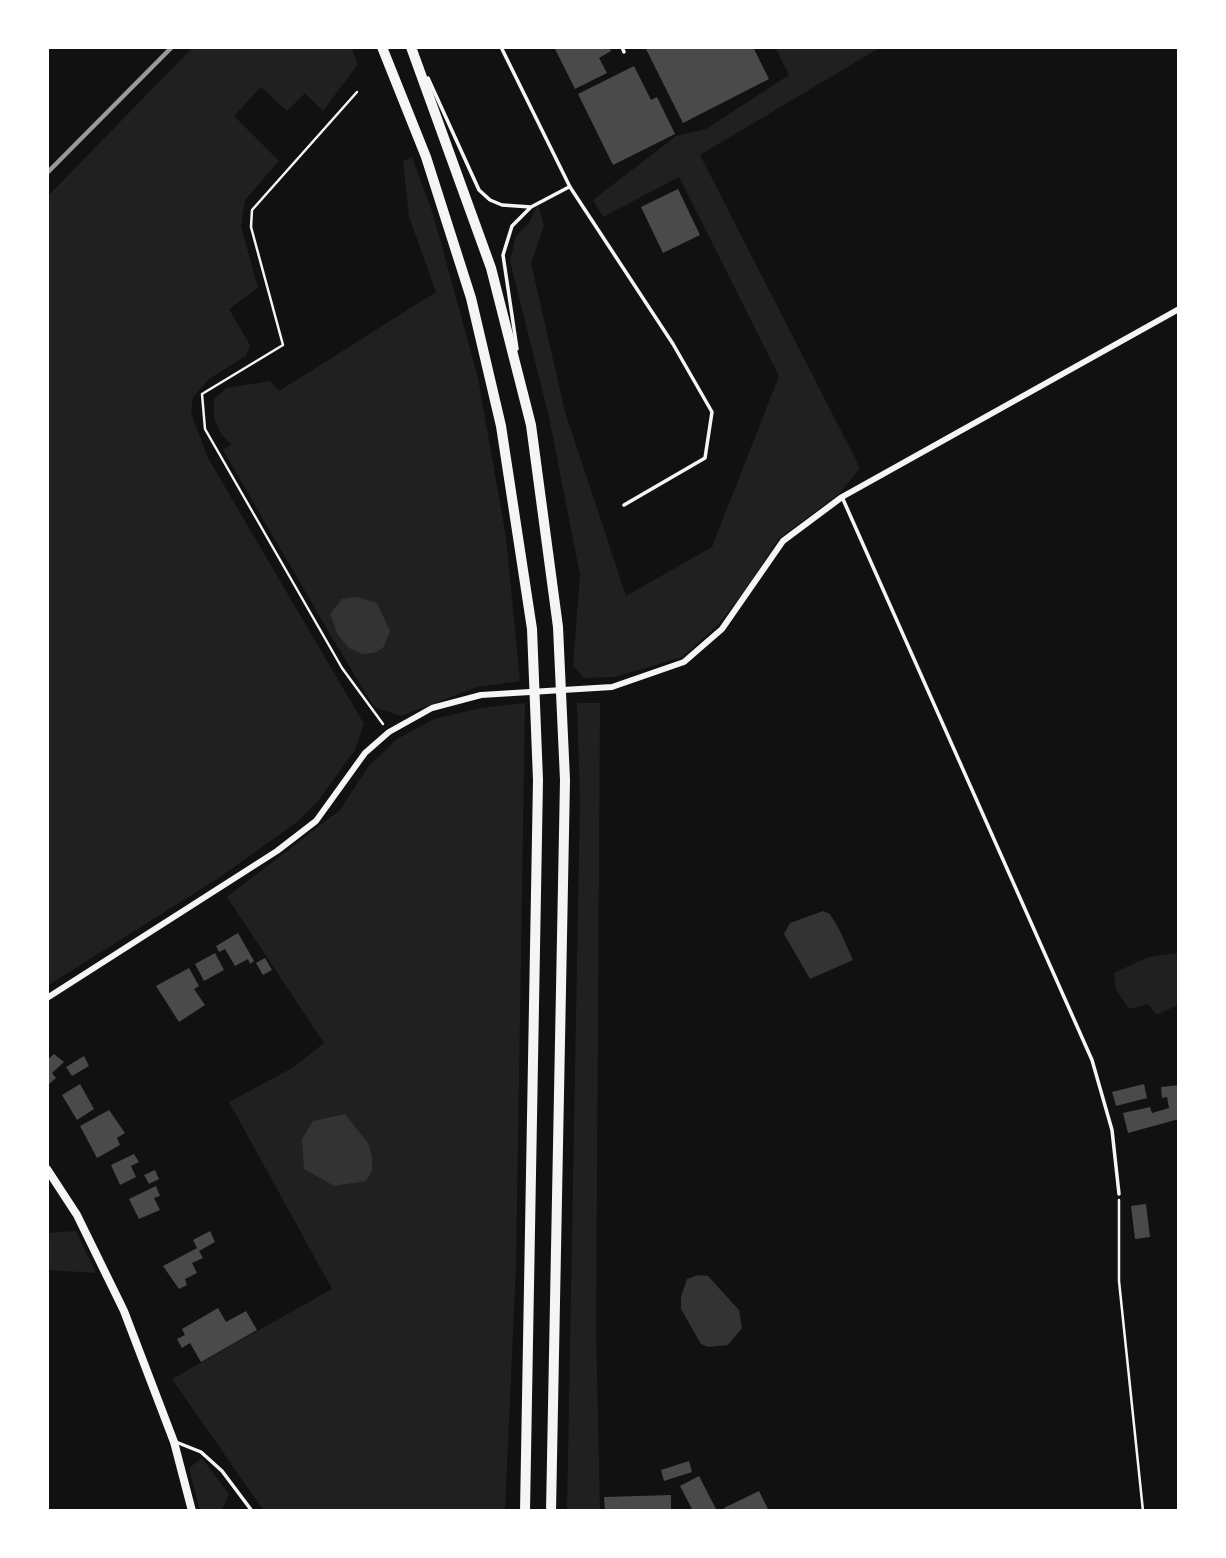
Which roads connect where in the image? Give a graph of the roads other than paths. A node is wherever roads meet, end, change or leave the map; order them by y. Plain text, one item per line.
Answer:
1 (382, 47) edge
2 (412, 47) edge
3 (501, 47) edge
4 (570, 187) junction
5 (531, 206) junction
6 (1179, 309) edge
7 (523, 398) junction
8 (842, 497) junction
9 (624, 505) dead end
10 (47, 998) edge
11 (47, 1169) edge
12 (1119, 1194) road end
13 (174, 1442) junction
14 (192, 1511) edge
15 (252, 1511) edge
16 (525, 1511) edge
17 (551, 1511) edge

1 - 16 highway
2 - 5 lane
2 - 7 highway
3 - 4 lane
4 - 5 lane
4 - 9 lane
5 - 7 lane
6 - 8 street
7 - 17 highway
8 - 10 street
8 - 12 lane
11 - 13 street
13 - 14 street
13 - 15 lane

